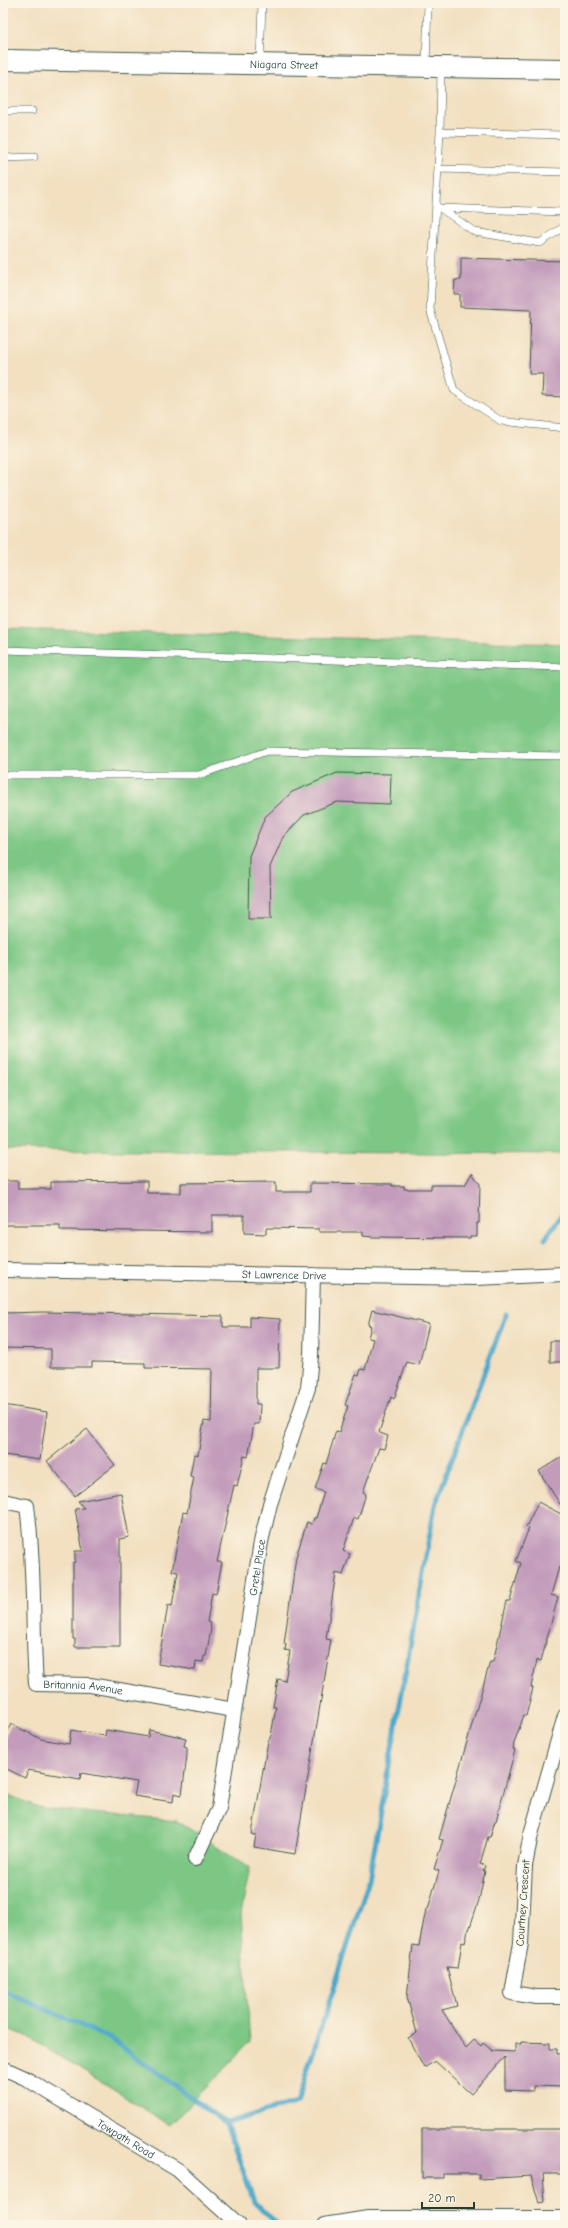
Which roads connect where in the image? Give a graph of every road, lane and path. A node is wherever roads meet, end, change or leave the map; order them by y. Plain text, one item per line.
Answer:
1 (262, 3) edge
2 (428, 3) edge
3 (3, 60) edge
4 (260, 65) junction
5 (434, 67) junction
6 (565, 69) edge
7 (3, 111) edge
8 (32, 111) dead end
9 (440, 132) junction
10 (565, 134) edge
11 (34, 157) dead end
12 (3, 158) edge
13 (438, 170) junction
14 (565, 172) edge
15 (438, 208) junction
16 (565, 212) edge
17 (565, 226) edge
18 (565, 428) edge
19 (3, 650) edge
20 (565, 667) edge
21 (565, 756) edge
22 (3, 775) edge
23 (3, 1270) edge
24 (565, 1274) edge
25 (313, 1276) junction
26 (3, 1501) edge
27 (234, 1710) junction
28 (565, 1716) edge
29 (560, 1757) edge
30 (195, 1859) dead end
31 (565, 1997) edge
32 (3, 2068) edge
33 (565, 2218) edge
34 (239, 2225) edge
35 (324, 2225) edge

1 - 4 lane
2 - 5 lane
3 - 4 main road, Niagara Street
4 - 5 main road, Niagara Street
5 - 6 main road, Niagara Street
5 - 9 lane
7 - 8 lane
9 - 10 lane
9 - 13 lane
11 - 12 lane
13 - 14 lane
13 - 15 lane
15 - 16 lane
15 - 17 lane
15 - 18 lane
19 - 20 lane
21 - 22 lane
23 - 25 street, St Lawrence Drive
24 - 25 street, St Lawrence Drive
25 - 27 street, Gretel Place
26 - 27 street, Britannia Avenue
27 - 30 street, Gretel Place
28 - 29 street, Courtney Crescent
29 - 31 street, Courtney Crescent
32 - 34 street, Towpath Road
33 - 35 street

